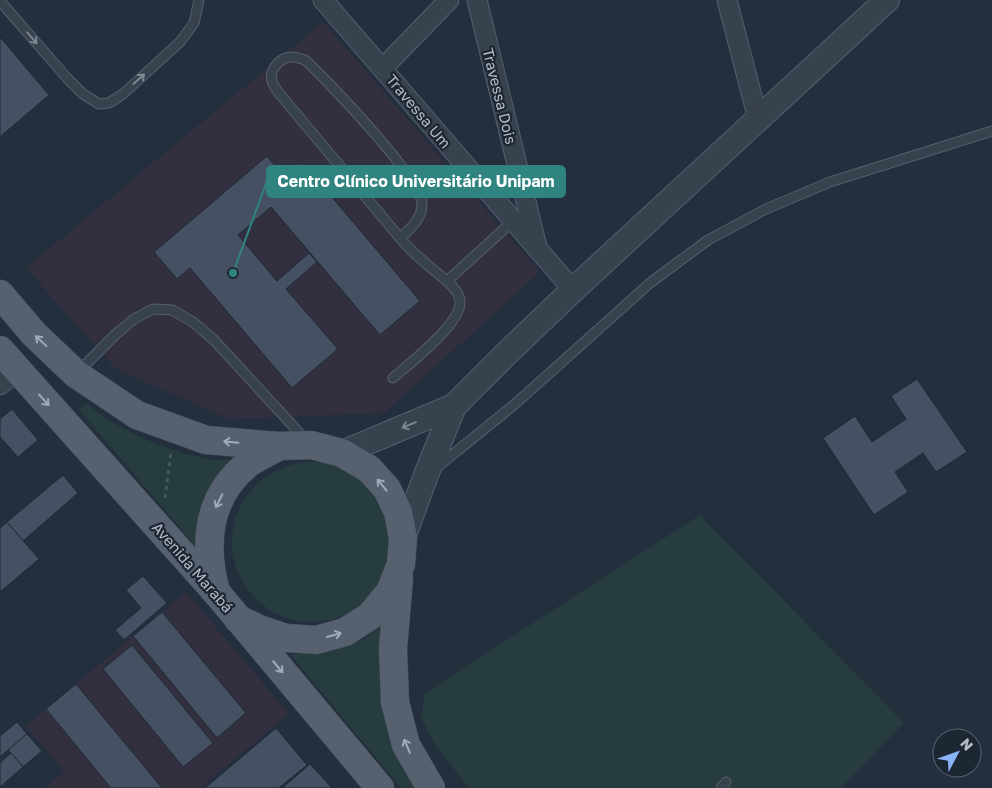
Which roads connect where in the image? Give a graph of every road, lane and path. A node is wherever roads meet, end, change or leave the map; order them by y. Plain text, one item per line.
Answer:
1 (199, 0) edge
2 (323, 0) edge
3 (449, 0) edge
4 (477, 0) edge
5 (727, 0) edge
6 (887, 0) edge
7 (0, 1) edge
8 (383, 68) junction
9 (758, 119) junction
10 (992, 131) edge
11 (513, 221) junction
12 (400, 238) junction
13 (538, 250) junction
14 (447, 281) junction
15 (573, 290) junction
16 (0, 294) edge
17 (0, 350) edge
18 (76, 374) junction
19 (9, 378) edge
20 (393, 378) dead end
21 (454, 406) junction
22 (311, 445) junction
23 (279, 446) junction
24 (171, 449) dead end
25 (342, 452) junction
26 (426, 475) junction
27 (164, 498) dead end
28 (402, 551) junction
29 (216, 592) junction
30 (238, 619) junction
31 (380, 788) edge
32 (431, 788) edge

7 -> 1 lane
2 - 8 street, Travessa Um
3 - 8 street
4 - 13 street, Travessa Dois
5 - 9 street
6 - 9 street
8 - 11 street, Travessa Um
9 - 15 street
10 - 26 lane
11 - 13 street, Travessa Um
11 - 14 lane
12 - 12 lane
12 - 14 lane
13 - 15 street, Travessa Um
14 - 20 lane
15 - 21 street
18 -> 16 main road
17 - 19 main road, Avenida Marabá
18 - 22 lane
23 -> 18 main road
19 -> 29 main road, Avenida Marabá
21 -> 25 street
21 - 26 street
22 - 23 main road
22 - 25 main road
23 -> 29 main road
24 - 27 path
28 -> 25 main road
26 - 28 street
30 -> 28 main road
32 -> 28 main road
29 - 30 main road, Avenida Marabá
30 -> 31 main road, Avenida Marabá

